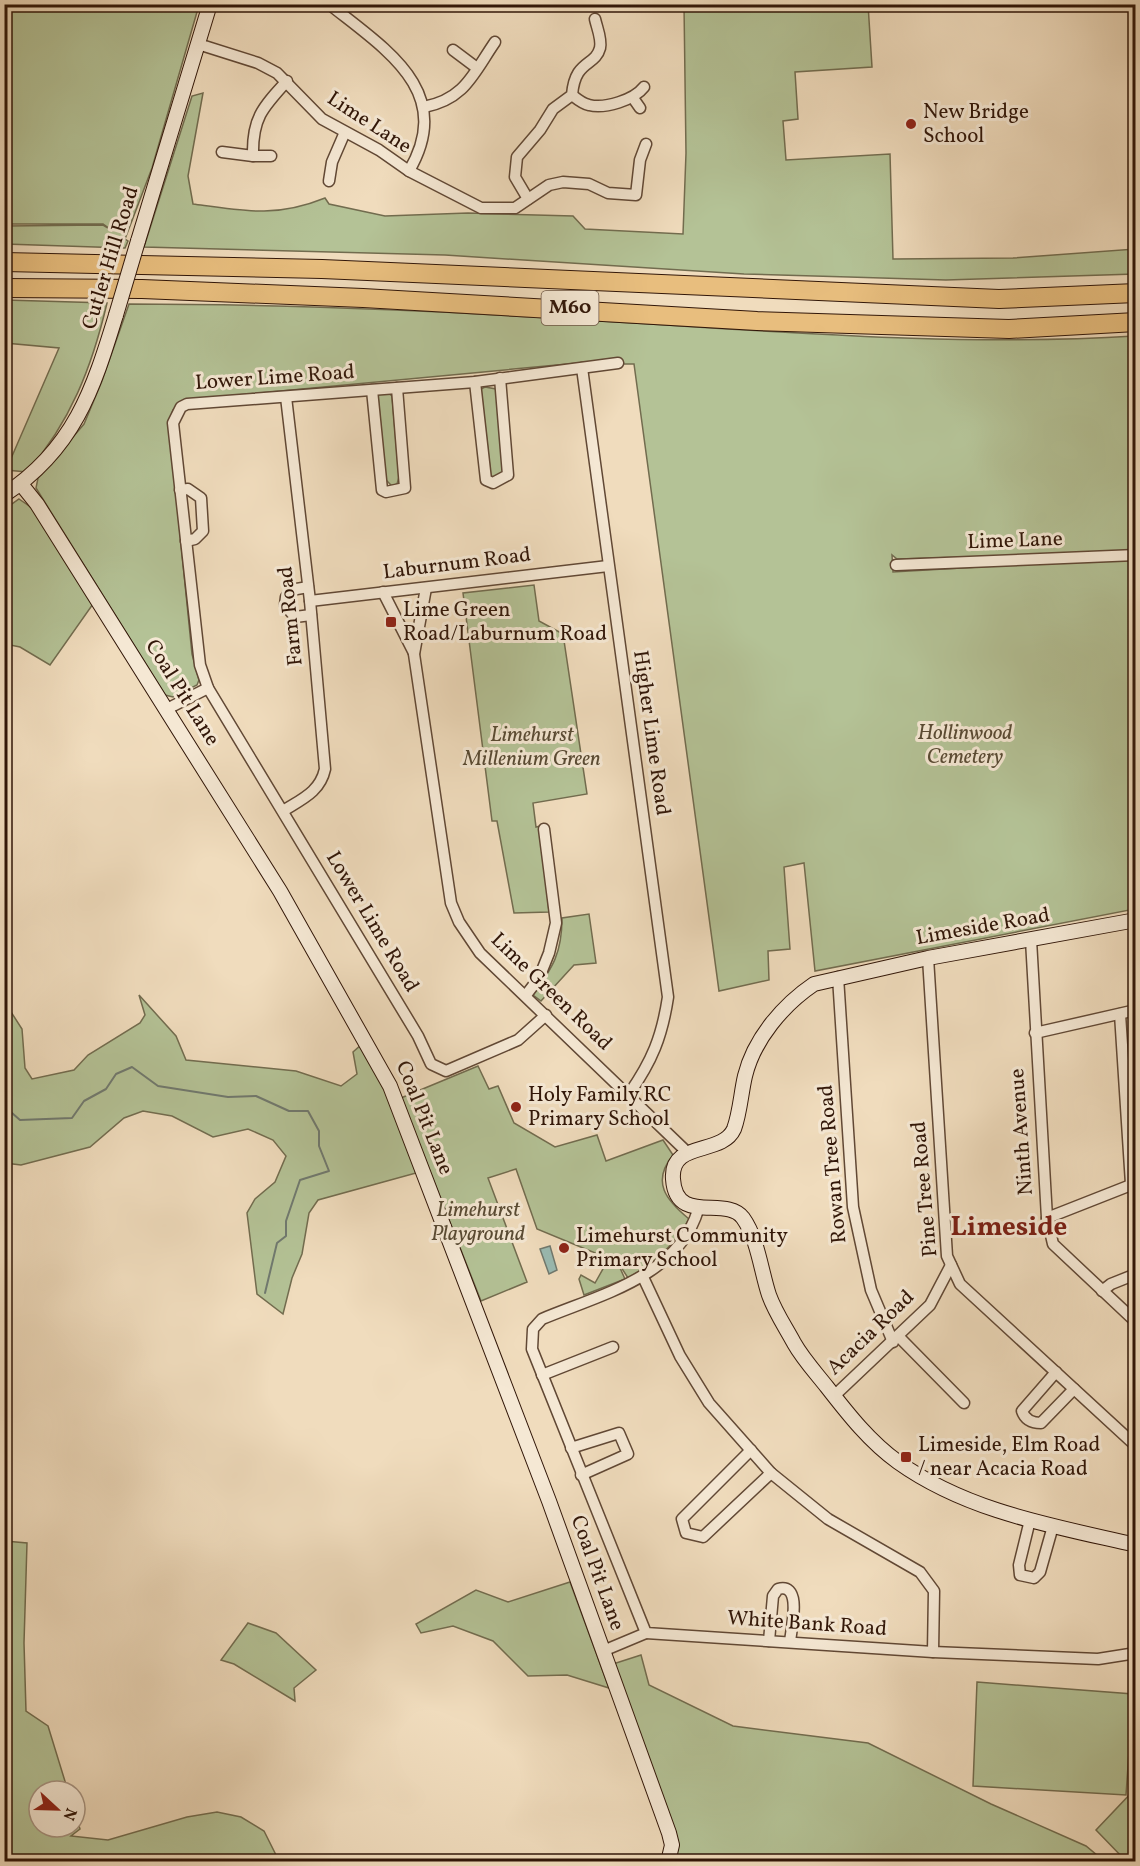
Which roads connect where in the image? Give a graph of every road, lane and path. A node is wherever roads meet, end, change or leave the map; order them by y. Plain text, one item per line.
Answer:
1 (210, 4) edge
2 (329, 4) edge
3 (595, 19) dead end
4 (495, 42) dead end
5 (198, 44) junction
6 (453, 50) dead end
7 (477, 68) junction
8 (286, 81) junction
9 (644, 87) dead end
10 (572, 95) junction
11 (633, 98) junction
12 (424, 107) junction
13 (640, 108) dead end
14 (345, 132) junction
15 (222, 152) dead end
16 (656, 154) dead end
17 (253, 156) junction
18 (271, 156) dead end
19 (409, 171) junction
20 (333, 176) dead end
21 (528, 199) junction
22 (4, 262) edge
23 (4, 288) edge
24 (1136, 293) edge
25 (1136, 322) edge
26 (618, 363) dead end
27 (582, 368) junction
28 (501, 378) junction
29 (475, 382) junction
30 (397, 388) junction
31 (372, 390) junction
32 (286, 397) junction
33 (21, 484) junction
34 (180, 490) junction
35 (4, 495) edge
36 (186, 541) junction
37 (1136, 555) edge
38 (896, 565) dead end
39 (608, 566) junction
40 (308, 587) junction
41 (426, 588) junction
42 (383, 592) junction
43 (310, 601) junction
44 (311, 615) junction
45 (414, 654) junction
46 (208, 688) junction
47 (167, 709) junction
48 (283, 811) junction
49 (543, 829) dead end
50 (1136, 920) edge
51 (1031, 940) junction
52 (928, 958) junction
53 (838, 977) junction
54 (526, 995) junction
55 (1136, 1010) edge
56 (1120, 1014) junction
57 (546, 1015) junction
58 (1035, 1033) junction
59 (629, 1095) junction
60 (687, 1152) junction
61 (1133, 1183) edge
62 (698, 1210) junction
63 (1047, 1218) junction
64 (951, 1265) junction
65 (1136, 1274) edge
66 (643, 1277) junction
67 (1102, 1291) junction
68 (1136, 1322) edge
69 (896, 1340) junction
70 (613, 1347) dead end
71 (1056, 1372) junction
72 (542, 1375) junction
73 (1074, 1389) junction
74 (834, 1396) junction
75 (964, 1403) dead end
76 (1136, 1446) edge
77 (571, 1448) junction
78 (751, 1450) junction
79 (771, 1473) junction
80 (581, 1475) junction
81 (1030, 1520) junction
82 (1053, 1526) junction
83 (1135, 1541) edge
84 (646, 1633) junction
85 (769, 1641) junction
86 (790, 1642) junction
87 (603, 1651) junction
88 (933, 1652) junction
89 (1136, 1653) edge
90 (668, 1862) edge

1 - 5 street, Cutler Hill Road
2 - 12 street
3 - 10 street
4 - 7 street
5 - 8 street, Lime Lane
5 - 33 street, Cutler Hill Road, bridge
6 - 7 street
7 - 12 street
8 - 14 street, Lime Lane
8 - 17 street
9 - 11 street
10 - 11 street
10 - 21 street
11 - 13 street
12 - 19 street
14 - 19 street, Lime Lane
14 - 20 street
15 - 17 street
16 - 21 street, Lime Lane
17 - 18 street
19 - 21 street, Lime Lane
22 - 24 highway, M60
23 - 25 highway, M60
26 - 27 street, Lower Lime Road
27 - 28 street, Lower Lime Road
27 - 39 street, Higher Lime Road
28 - 29 street, Lower Lime Road
28 - 29 street
29 - 30 street, Lower Lime Road
30 - 31 street, Lower Lime Road
30 - 31 street, Lower Lime Road
31 - 32 street, Lower Lime Road
32 - 34 street, Lower Lime Road
32 - 40 street, Farm Road
33 - 35 street, Cutler Hill Road
33 - 47 street, Coal Pit Lane
34 - 36 street, Lower Lime Road
34 - 36 street
36 - 46 street, Lower Lime Road
37 - 38 street, Lime Lane
39 - 41 street, Laburnum Road
39 - 59 street, Higher Lime Road
40 - 43 street, Farm Road
40 - 44 street
41 - 42 street, Laburnum Road
41 - 45 street, Lime Green Road
42 - 43 street, Laburnum Road
42 - 45 street, Lime Green Road
43 - 44 street, Farm Road
44 - 48 street, Farm Road
45 - 54 street, Lime Green Road
46 - 47 street
46 - 48 street, Lower Lime Road
47 - 87 street, Coal Pit Lane
48 - 57 street, Lower Lime Road
49 - 54 street
50 - 51 street, Limeside Road
51 - 52 street, Limeside Road
51 - 58 street, Ninth Avenue
52 - 53 street, Limeside Road
52 - 64 street, Pine Tree Road
53 - 60 street, Limeside Road
53 - 69 street, Rowan Tree Road
54 - 57 street, Lime Green Road
55 - 56 street
56 - 58 street
56 - 61 street
57 - 59 street, Lime Green Road
58 - 63 street, Ninth Avenue
59 - 60 street, Lime Green Road
60 - 62 street
61 - 63 street
62 - 66 street
62 - 74 street
63 - 67 street, Ninth Avenue
64 - 69 street, Acacia Road
64 - 71 street, Pine Tree Road
65 - 67 street
66 - 72 street
66 - 78 street
67 - 68 street, Ninth Avenue
69 - 74 street, Acacia Road
69 - 75 street
70 - 72 street
71 - 73 street, Pine Tree Road
71 - 73 street
72 - 77 street
73 - 76 street, Pine Tree Road
74 - 81 street
77 - 80 street
77 - 80 street
78 - 79 street
78 - 79 street
79 - 88 street
80 - 84 street
81 - 82 street
81 - 82 street
82 - 83 street
84 - 85 street, White Bank Road
84 - 87 street
85 - 86 street, White Bank Road
85 - 86 street
86 - 88 street, White Bank Road
87 - 90 street, Coal Pit Lane
88 - 89 street, White Bank Road

